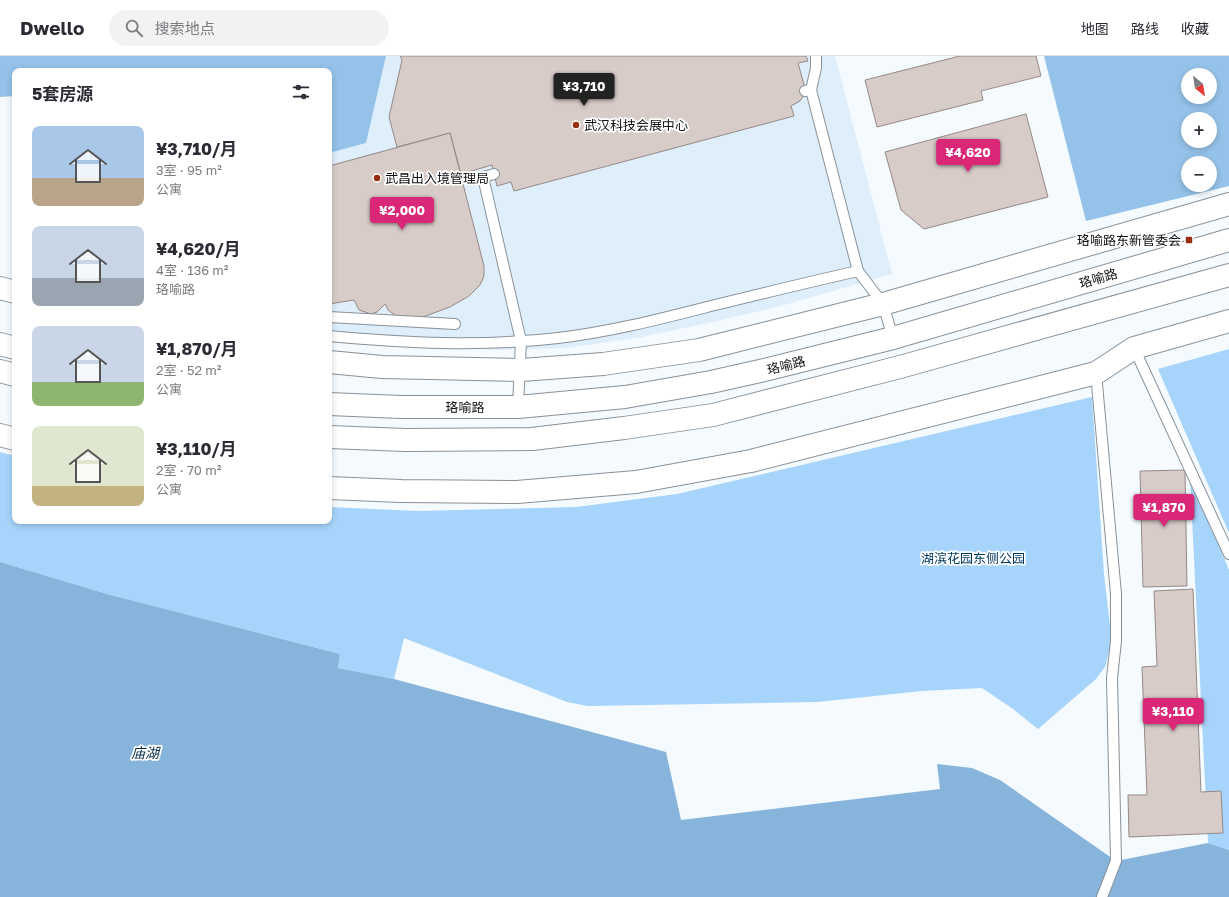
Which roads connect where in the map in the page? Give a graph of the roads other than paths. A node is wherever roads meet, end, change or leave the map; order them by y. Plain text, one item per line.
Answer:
1 (816, 56) edge
2 (494, 174) dead end
3 (1229, 204) edge
4 (1229, 240) edge
5 (858, 270) junction
6 (1229, 275) edge
7 (0, 288) edge
8 (12, 291) edge
9 (883, 304) junction
10 (332, 317) edge
11 (1229, 321) edge
12 (455, 324) dead end
13 (332, 336) edge
14 (892, 338) junction
15 (521, 341) junction
16 (0, 344) edge
17 (12, 347) edge
18 (1134, 348) junction
19 (332, 362) edge
20 (521, 370) junction
21 (0, 371) edge
22 (1096, 373) junction
23 (12, 374) edge
24 (332, 404) edge
25 (518, 407) junction
26 (0, 435) edge
27 (332, 437) edge
28 (12, 438) edge
29 (332, 488) edge
30 (1229, 554) edge
31 (1102, 897) edge

1 - 5 lane
2 - 15 lane
3 - 9 main road
4 - 14 main road, 珞喻路
5 - 9 lane
5 - 15 lane
6 - 27 main road
7 - 8 main road
9 - 14 lane
9 - 20 main road
10 - 12 lane
11 - 18 main road
13 - 15 lane
14 - 25 main road, 珞喻路
15 - 20 lane
16 - 17 main road
18 - 22 main road
18 - 30 lane
19 - 20 main road
20 - 25 lane
21 - 23 main road
22 - 29 main road
22 - 31 lane
24 - 25 main road, 珞喻路
26 - 28 main road

